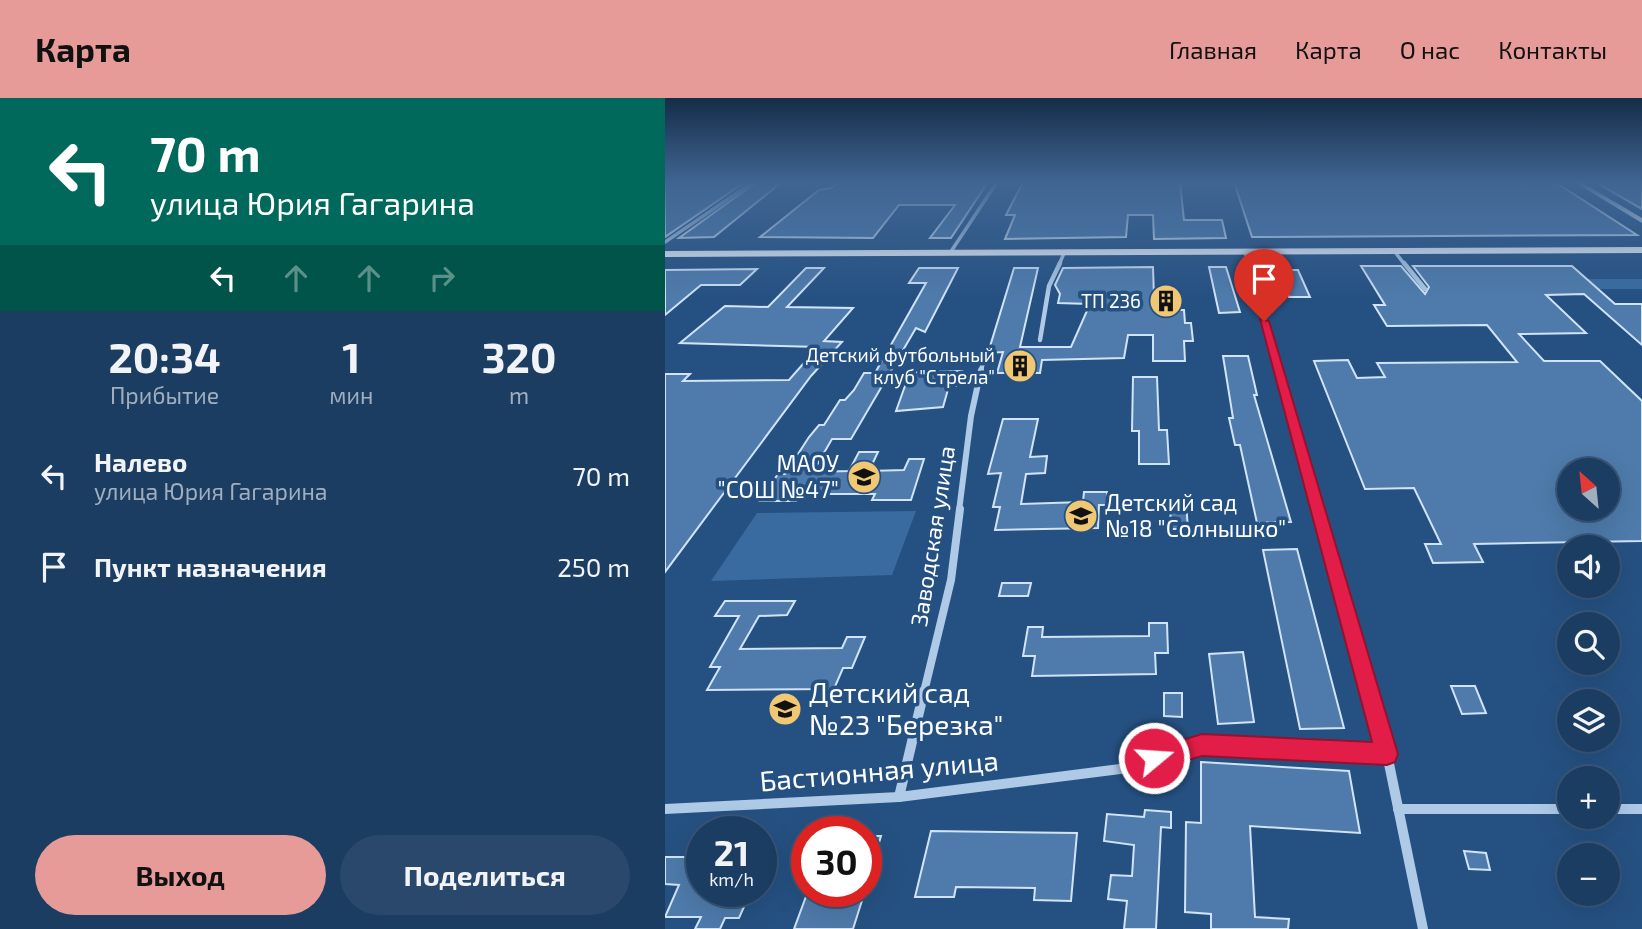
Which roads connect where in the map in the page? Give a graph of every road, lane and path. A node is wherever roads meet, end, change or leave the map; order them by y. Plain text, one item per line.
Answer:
1 (696, 221) edge
2 (971, 221) edge
3 (665, 242) edge
4 (1642, 250) edge
5 (1395, 251) junction
6 (1245, 252) junction
7 (950, 253) junction
8 (1064, 253) junction
9 (665, 254) edge
10 (1425, 289) dead end
11 (1040, 341) dead end
12 (983, 362) dead end
13 (1387, 754) junction
14 (899, 797) junction
15 (1398, 809) junction
16 (1557, 809) edge
17 (1620, 809) edge
18 (665, 810) edge
19 (1642, 810) edge
20 (1423, 929) edge

1 - 3 street
2 - 7 street
4 - 5 main road
5 - 6 main road
5 - 10 street
6 - 8 main road
6 - 13 street
7 - 8 main road
7 - 9 main road
8 - 11 street
12 - 14 street, Заводская улица
13 - 14 street, Бастионная улица
13 - 15 street
14 - 18 street, Бастионная улица
15 - 16 street
15 - 20 street
17 - 19 street

